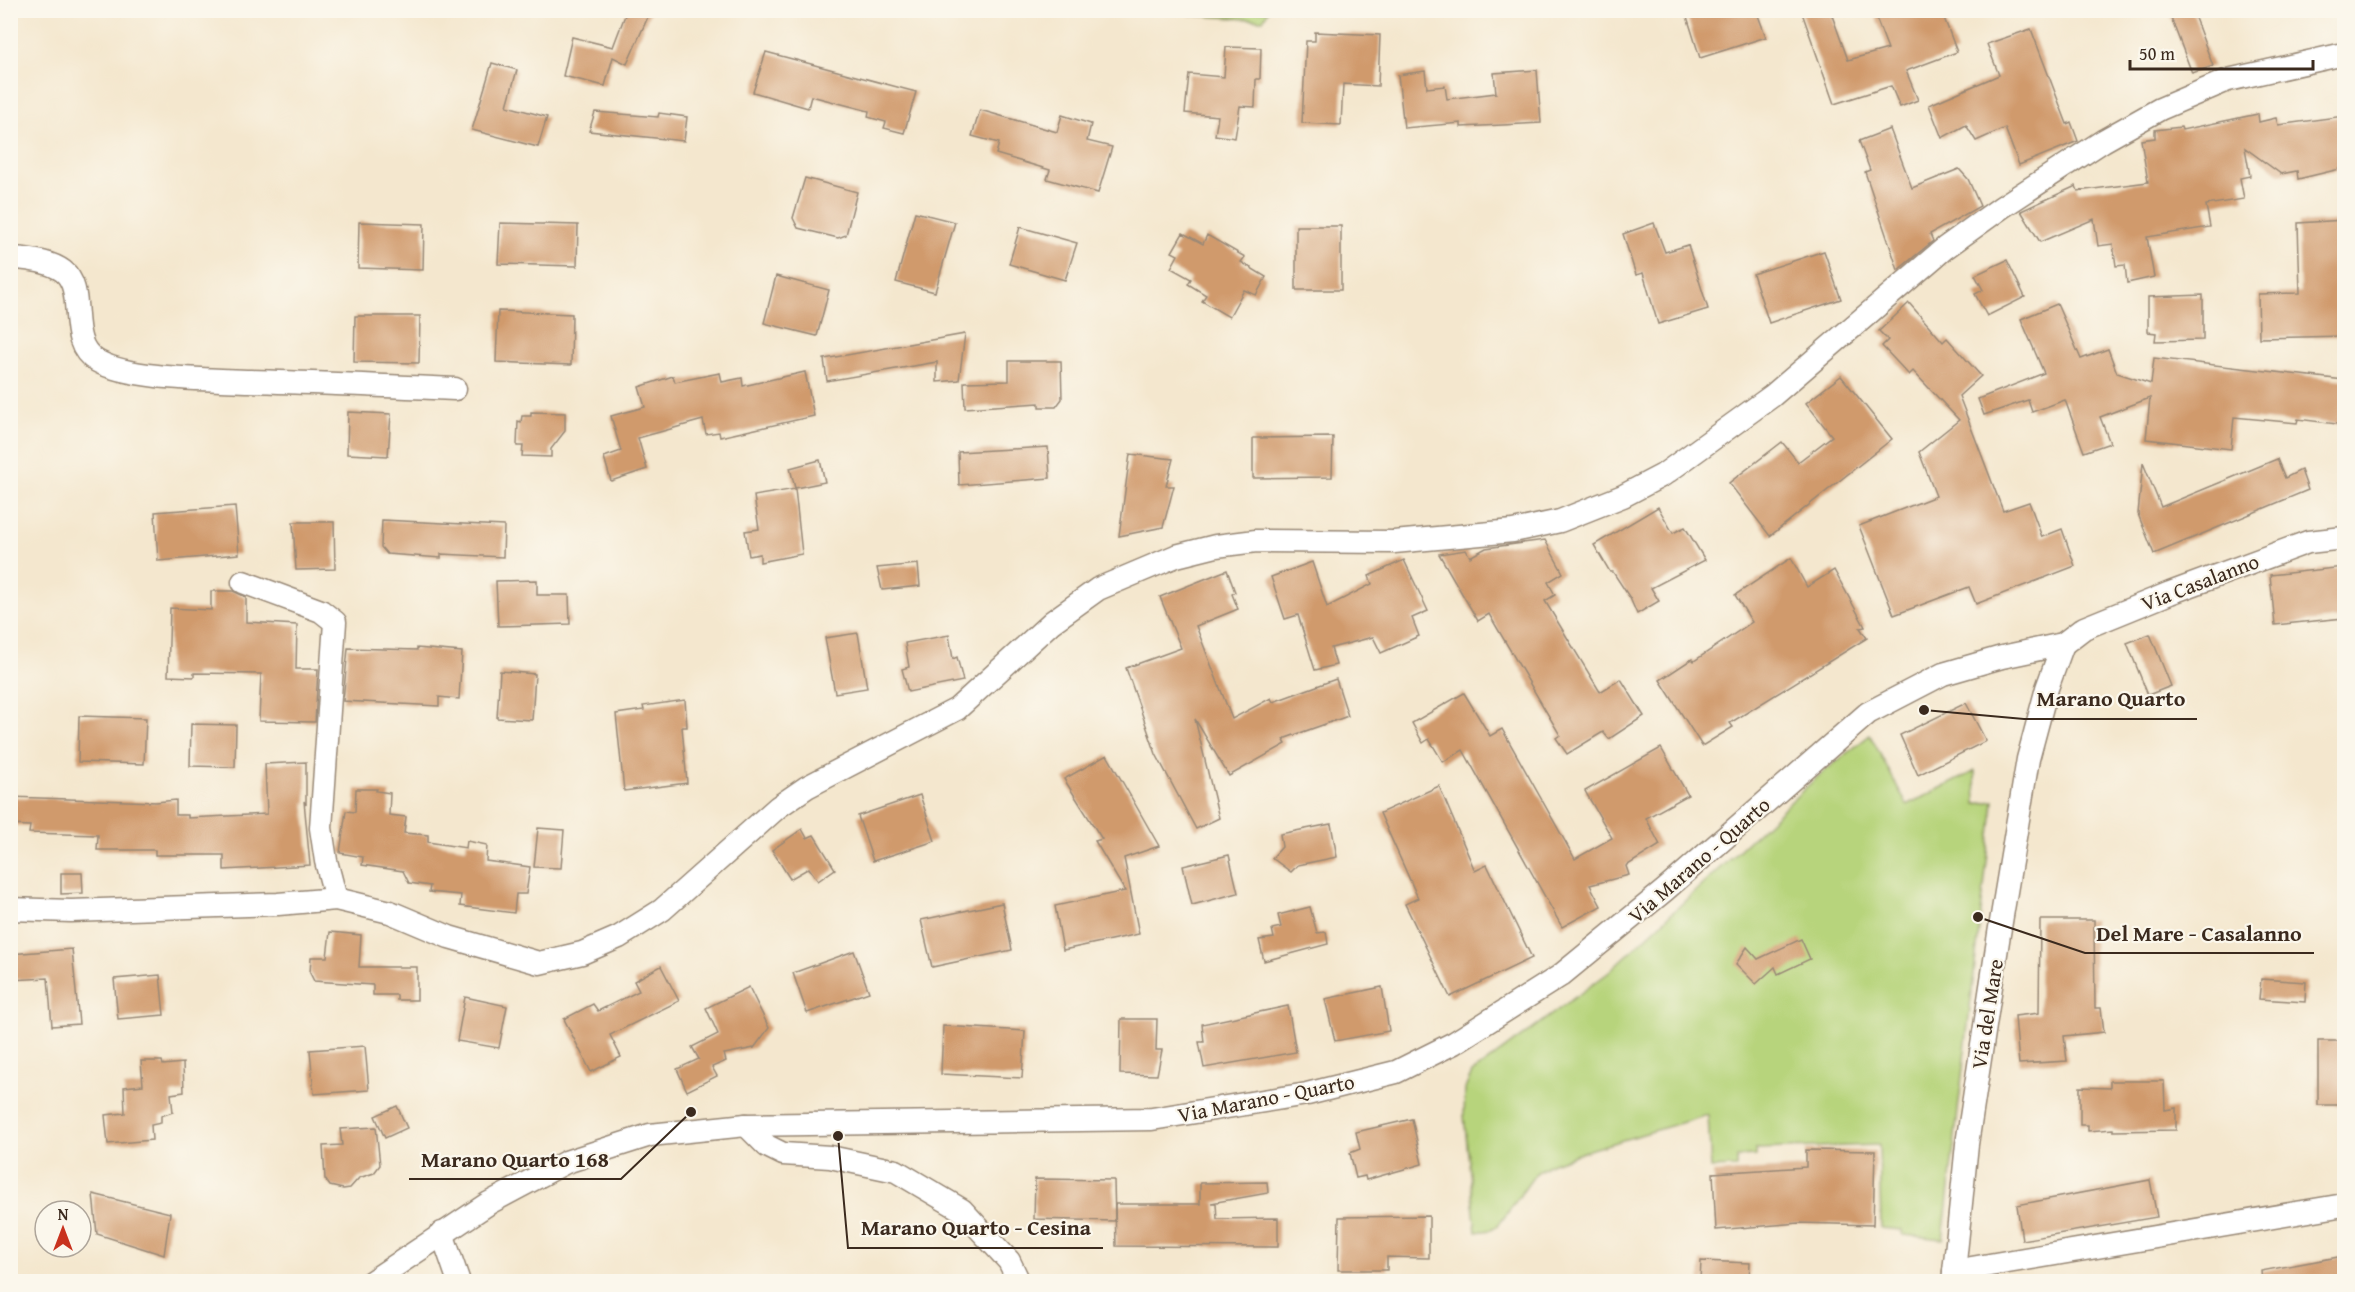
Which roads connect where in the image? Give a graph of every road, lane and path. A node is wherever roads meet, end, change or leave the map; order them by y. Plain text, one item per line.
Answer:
1 (2344, 54) edge
2 (10, 256) edge
3 (455, 389) dead end
4 (2344, 538) edge
5 (243, 582) dead end
6 (2063, 644) junction
7 (336, 899) junction
8 (10, 909) edge
9 (746, 1125) junction
10 (2344, 1204) edge
11 (442, 1233) junction
12 (1953, 1276) edge
13 (371, 1281) edge
14 (459, 1281) edge
15 (1019, 1281) edge

1 - 7 street
2 - 3 street
4 - 6 street, Via Casalanno
5 - 7 street
6 - 9 street, Via Marano - Quarto
6 - 12 street, Via del Mare
7 - 8 street
9 - 11 street, Via Marano - Quarto
9 - 15 street
10 - 12 street
11 - 13 street, Via Marano - Quarto
11 - 14 street

